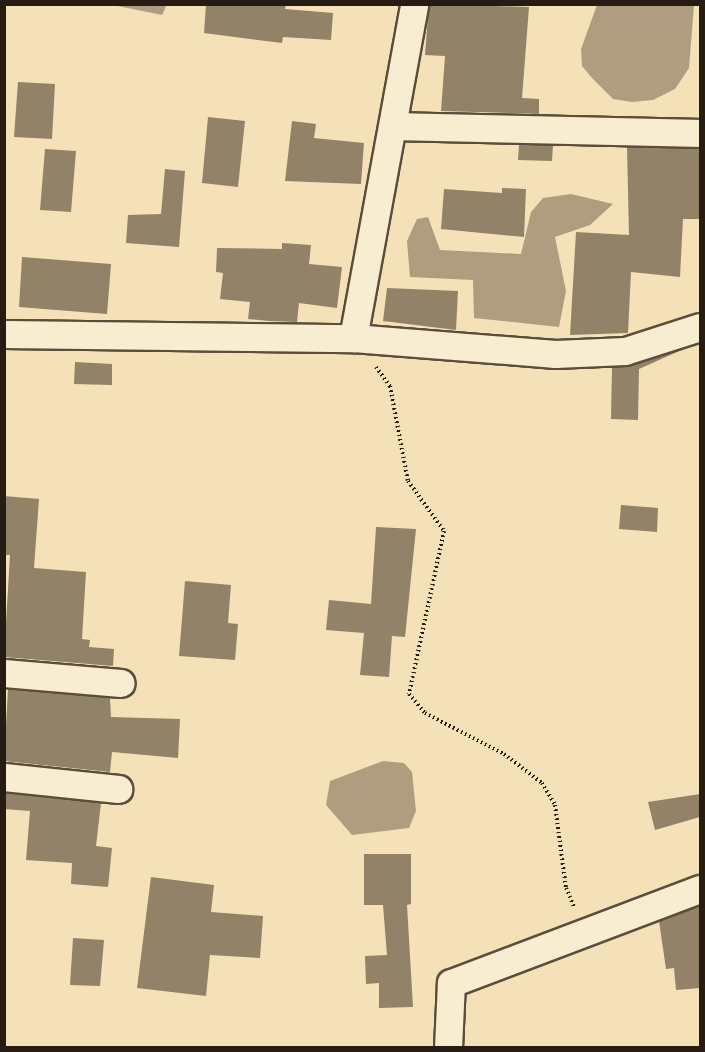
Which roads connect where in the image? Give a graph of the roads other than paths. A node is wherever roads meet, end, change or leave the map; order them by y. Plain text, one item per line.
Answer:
1 (414, 4) edge
2 (394, 126) junction
3 (700, 133) edge
4 (700, 327) edge
5 (4, 334) edge
6 (353, 338) junction
7 (4, 673) edge
8 (121, 683) dead end
9 (4, 777) edge
10 (118, 789) dead end
11 (700, 889) edge
12 (448, 1047) edge

1 - 2 street
2 - 3 street
2 - 6 street
4 - 6 street
5 - 6 street
7 - 8 street
9 - 10 street
11 - 12 street

